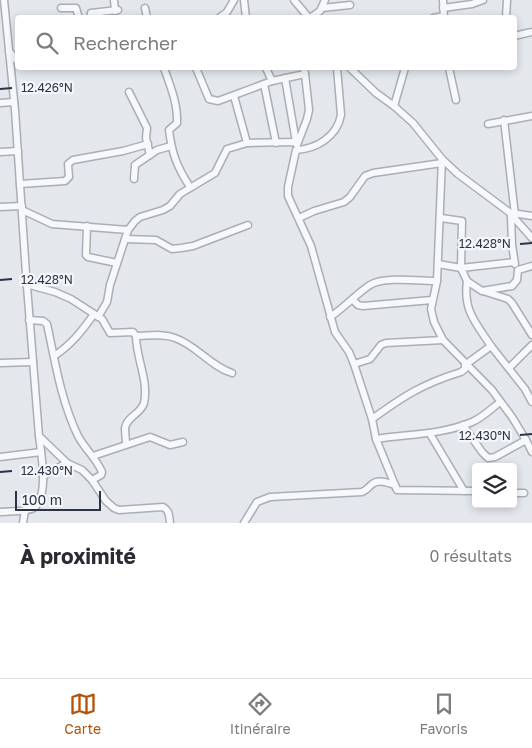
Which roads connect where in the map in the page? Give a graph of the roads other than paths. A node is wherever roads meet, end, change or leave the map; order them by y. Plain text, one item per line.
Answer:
1 (4, 0) edge
2 (114, 0) edge
3 (234, 0) edge
4 (244, 0) edge
5 (294, 0) edge
6 (325, 0) edge
7 (443, 0) edge
8 (483, 0) edge
9 (507, 0) edge
10 (350, 5) dead end
11 (61, 8) dead end
12 (145, 8) dead end
13 (322, 8) junction
14 (443, 8) junction
15 (78, 15) edge
16 (91, 15) edge
17 (146, 15) edge
18 (223, 15) edge
19 (246, 15) edge
20 (306, 15) edge
21 (311, 15) edge
22 (444, 15) edge
23 (506, 15) edge
24 (532, 32) edge
25 (4, 34) edge
26 (517, 35) edge
27 (8, 49) junction
28 (15, 58) edge
29 (165, 70) edge
30 (197, 70) edge
31 (267, 70) edge
32 (337, 70) edge
33 (352, 70) edge
34 (404, 70) edge
35 (449, 70) edge
36 (305, 71) edge
37 (285, 78) junction
38 (272, 81) junction
39 (264, 84) junction
40 (128, 92) dead end
41 (234, 96) junction
42 (456, 100) dead end
43 (14, 102) junction
44 (0, 103) edge
45 (394, 106) junction
46 (532, 116) edge
47 (504, 120) junction
48 (488, 124) dead end
49 (247, 143) junction
50 (276, 143) junction
51 (148, 144) junction
52 (171, 146) junction
53 (297, 146) junction
54 (18, 151) junction
55 (0, 152) edge
56 (150, 155) junction
57 (442, 161) junction
58 (134, 179) dead end
59 (20, 184) junction
60 (190, 187) junction
61 (0, 207) edge
62 (22, 208) junction
63 (512, 214) junction
64 (532, 216) edge
65 (299, 218) junction
66 (441, 218) junction
67 (248, 225) dead end
68 (87, 226) junction
69 (128, 230) junction
70 (532, 238) edge
71 (125, 240) junction
72 (514, 262) junction
73 (117, 263) junction
74 (438, 264) junction
75 (532, 266) edge
76 (461, 268) junction
77 (518, 270) junction
78 (437, 281) junction
79 (467, 281) junction
80 (26, 284) junction
81 (482, 291) junction
82 (353, 300) junction
83 (432, 300) junction
84 (96, 316) junction
85 (330, 318) junction
86 (29, 320) junction
87 (532, 335) edge
88 (136, 336) junction
89 (443, 340) junction
90 (532, 345) edge
91 (492, 346) junction
92 (54, 356) junction
93 (32, 362) junction
94 (0, 363) edge
95 (354, 364) junction
96 (465, 365) junction
97 (509, 368) junction
98 (232, 374) dead end
99 (500, 402) junction
100 (532, 402) edge
101 (372, 419) junction
102 (463, 425) junction
103 (430, 434) junction
104 (39, 436) junction
105 (376, 439) junction
106 (526, 440) junction
107 (183, 442) dead end
108 (126, 444) junction
109 (41, 452) junction
110 (532, 452) edge
111 (93, 456) junction
112 (0, 457) edge
113 (66, 463) junction
114 (43, 476) junction
115 (92, 480) junction
116 (395, 485) junction
117 (464, 491) junction
118 (472, 491) edge
119 (517, 493) edge
120 (524, 493) dead end
121 (25, 510) junction
122 (0, 512) edge
123 (23, 523) edge
124 (170, 523) edge
125 (244, 523) edge

1 - 25 street
2 - 16 street
3 - 18 street
4 - 19 street
5 - 20 street
6 - 13 street
7 - 14 street
8 - 14 street
9 - 23 street
10 - 13 street
11 - 15 street
12 - 17 street
13 - 21 street
14 - 22 street
24 - 26 street
25 - 27 street
27 - 28 street
27 - 43 street
29 - 52 street
30 - 41 street
31 - 38 street
32 - 53 street
33 - 45 street
34 - 45 street
35 - 42 street
36 - 37 street
36 - 53 street
37 - 38 street
37 - 53 street
38 - 39 street
39 - 41 street
39 - 50 street
40 - 51 street
41 - 49 street
43 - 44 street
43 - 54 street
45 - 57 street
46 - 47 street
47 - 48 street
47 - 63 street
49 - 50 street
49 - 60 street
50 - 53 street
51 - 56 street
51 - 59 street
52 - 56 street
52 - 60 street
53 - 65 street
54 - 55 street
54 - 59 street
56 - 58 street
57 - 63 street
57 - 65 street
57 - 66 street
59 - 62 street
60 - 69 street
61 - 62 street
62 - 68 street
62 - 80 street
63 - 64 street
63 - 70 street
63 - 72 street
65 - 85 street
66 - 74 street
66 - 76 street
67 - 71 street
68 - 69 street
68 - 73 street
69 - 71 street
71 - 73 street
72 - 76 street
72 - 77 street
73 - 84 street
74 - 76 street
74 - 78 street
75 - 77 street
76 - 79 street
77 - 81 street
78 - 82 street
78 - 83 street
79 - 81 street
79 - 91 street
80 - 84 street
80 - 86 street
81 - 87 street
82 - 83 street
82 - 85 street
83 - 89 street
84 - 88 street
84 - 92 street
85 - 95 street
86 - 92 street
86 - 93 street
88 - 98 street
88 - 108 street
89 - 95 street
89 - 96 street
90 - 97 street
91 - 96 street
91 - 97 street
92 - 111 street
93 - 94 street
93 - 104 street
95 - 101 street
96 - 99 street
96 - 101 street
97 - 100 street
99 - 102 street
99 - 106 street
101 - 105 street
102 - 103 street
102 - 106 street
103 - 105 street
103 - 117 street
104 - 109 street
104 - 113 street
105 - 116 street
106 - 110 street
107 - 108 street
108 - 111 street
109 - 112 street
109 - 114 street
111 - 115 street
113 - 114 street
113 - 115 street
114 - 121 street
115 - 124 street
116 - 117 street
116 - 125 street
117 - 118 street
119 - 120 street
121 - 122 street
121 - 123 street

